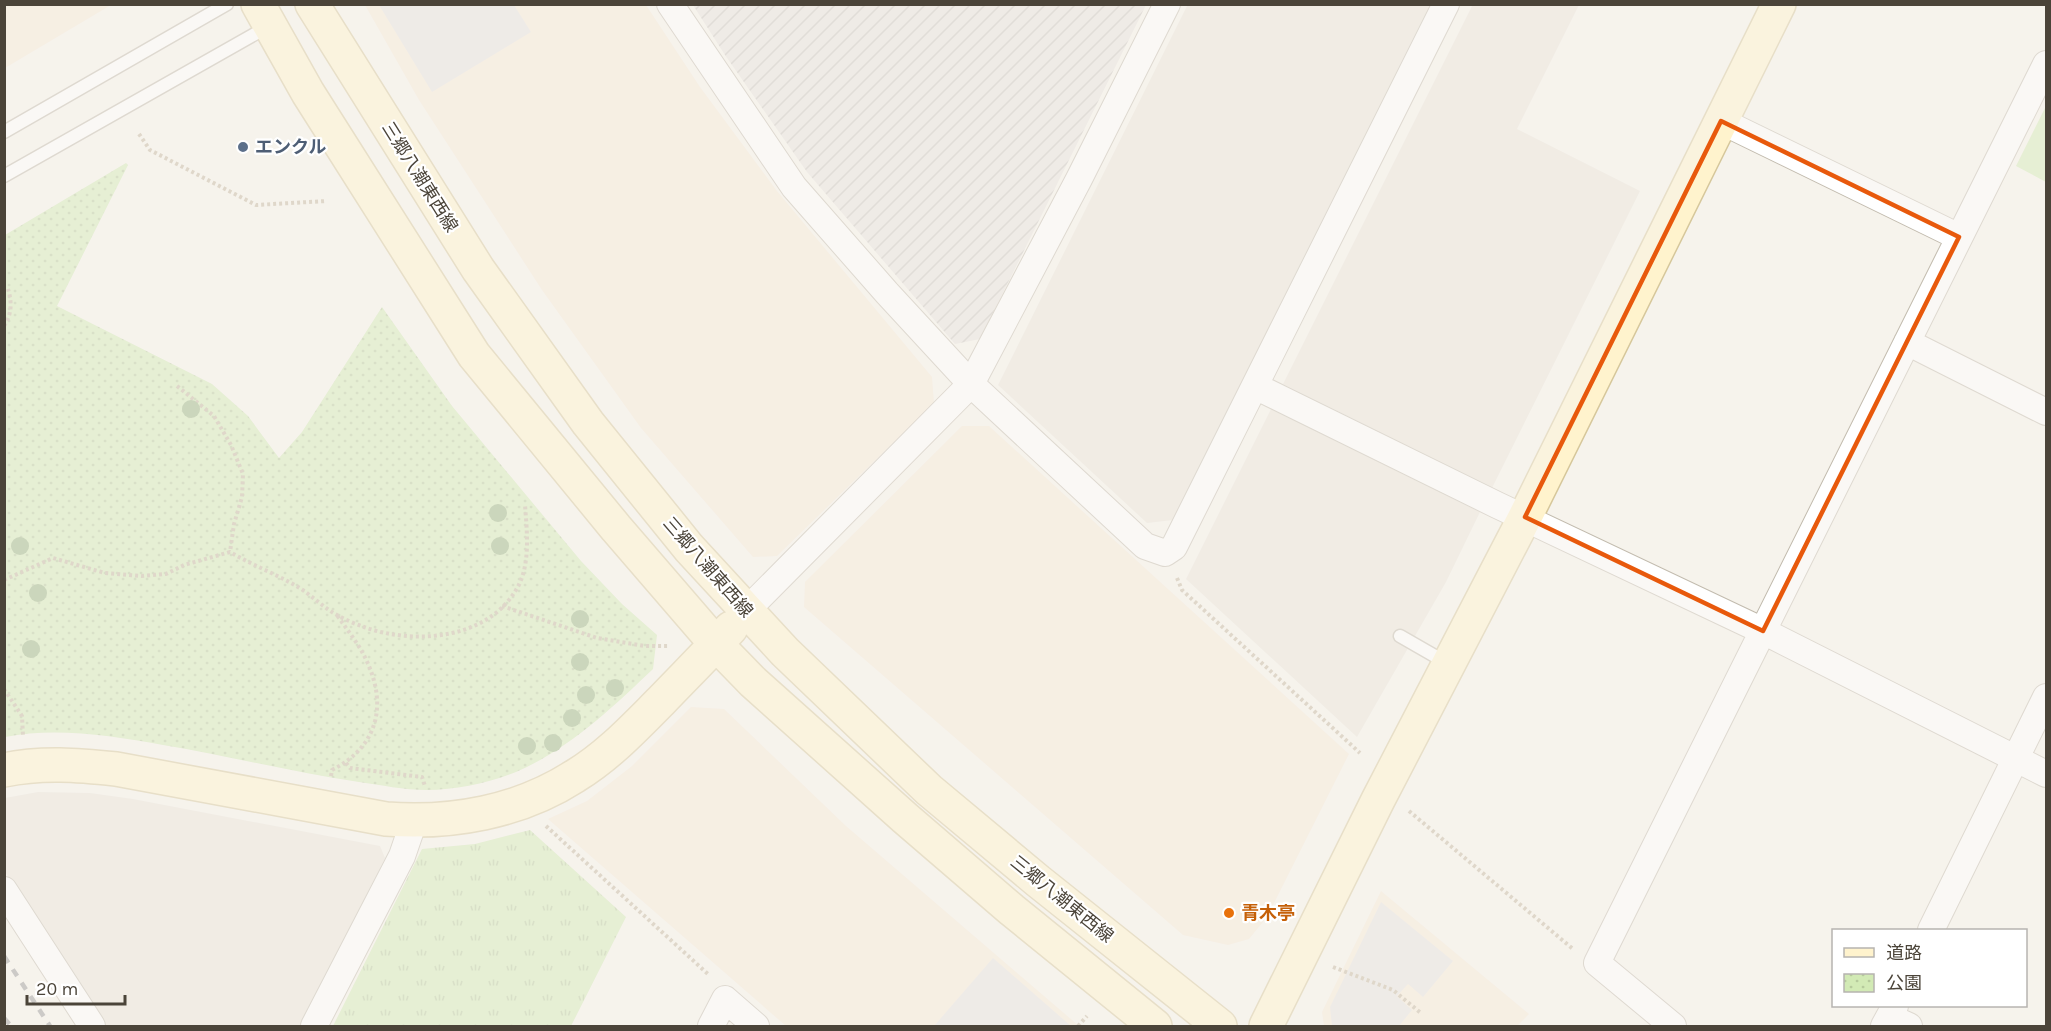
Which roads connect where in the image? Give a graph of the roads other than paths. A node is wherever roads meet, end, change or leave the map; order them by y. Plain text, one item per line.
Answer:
1 (227, 4) edge
2 (306, 4) edge
3 (312, 4) edge
4 (670, 4) edge
5 (1167, 4) edge
6 (1446, 4) edge
7 (1779, 4) edge
8 (264, 15) edge
9 (2046, 64) edge
10 (1721, 121) junction
11 (4, 132) edge
12 (4, 176) edge
13 (1959, 237) junction
14 (1907, 342) junction
15 (971, 384) junction
16 (1255, 386) junction
17 (2046, 412) edge
18 (1525, 517) junction
19 (746, 611) junction
20 (1762, 631) junction
21 (1400, 636) dead end
22 (716, 644) junction
23 (1448, 664) junction
24 (2046, 697) edge
25 (2015, 759) junction
26 (4, 770) edge
27 (2046, 774) edge
28 (414, 821) junction
29 (4, 890) edge
30 (1931, 929) edge
31 (92, 1026) edge
32 (314, 1026) edge
33 (711, 1026) edge
34 (756, 1026) edge
35 (1155, 1026) edge
36 (1220, 1026) edge
37 (1266, 1026) edge
38 (1673, 1026) edge

1 - 11 lane
2 - 8 street
3 - 19 street, 三郷八潮東西線
4 - 15 street
5 - 15 street
6 - 16 street
7 - 10 street
8 - 12 lane
8 - 22 street
9 - 13 street
10 - 13 street
10 - 18 street
13 - 14 street
14 - 17 street
14 - 20 street
15 - 16 street
15 - 19 street
16 - 18 street
18 - 20 street
18 - 23 street
19 - 22 street
19 - 36 street, 三郷八潮東西線
20 - 25 street
20 - 38 street
21 - 23 lane
22 - 28 street
22 - 35 street
23 - 37 street
24 - 25 street
25 - 27 street
25 - 30 street
26 - 28 street
28 - 32 street
29 - 31 street
33 - 34 street

